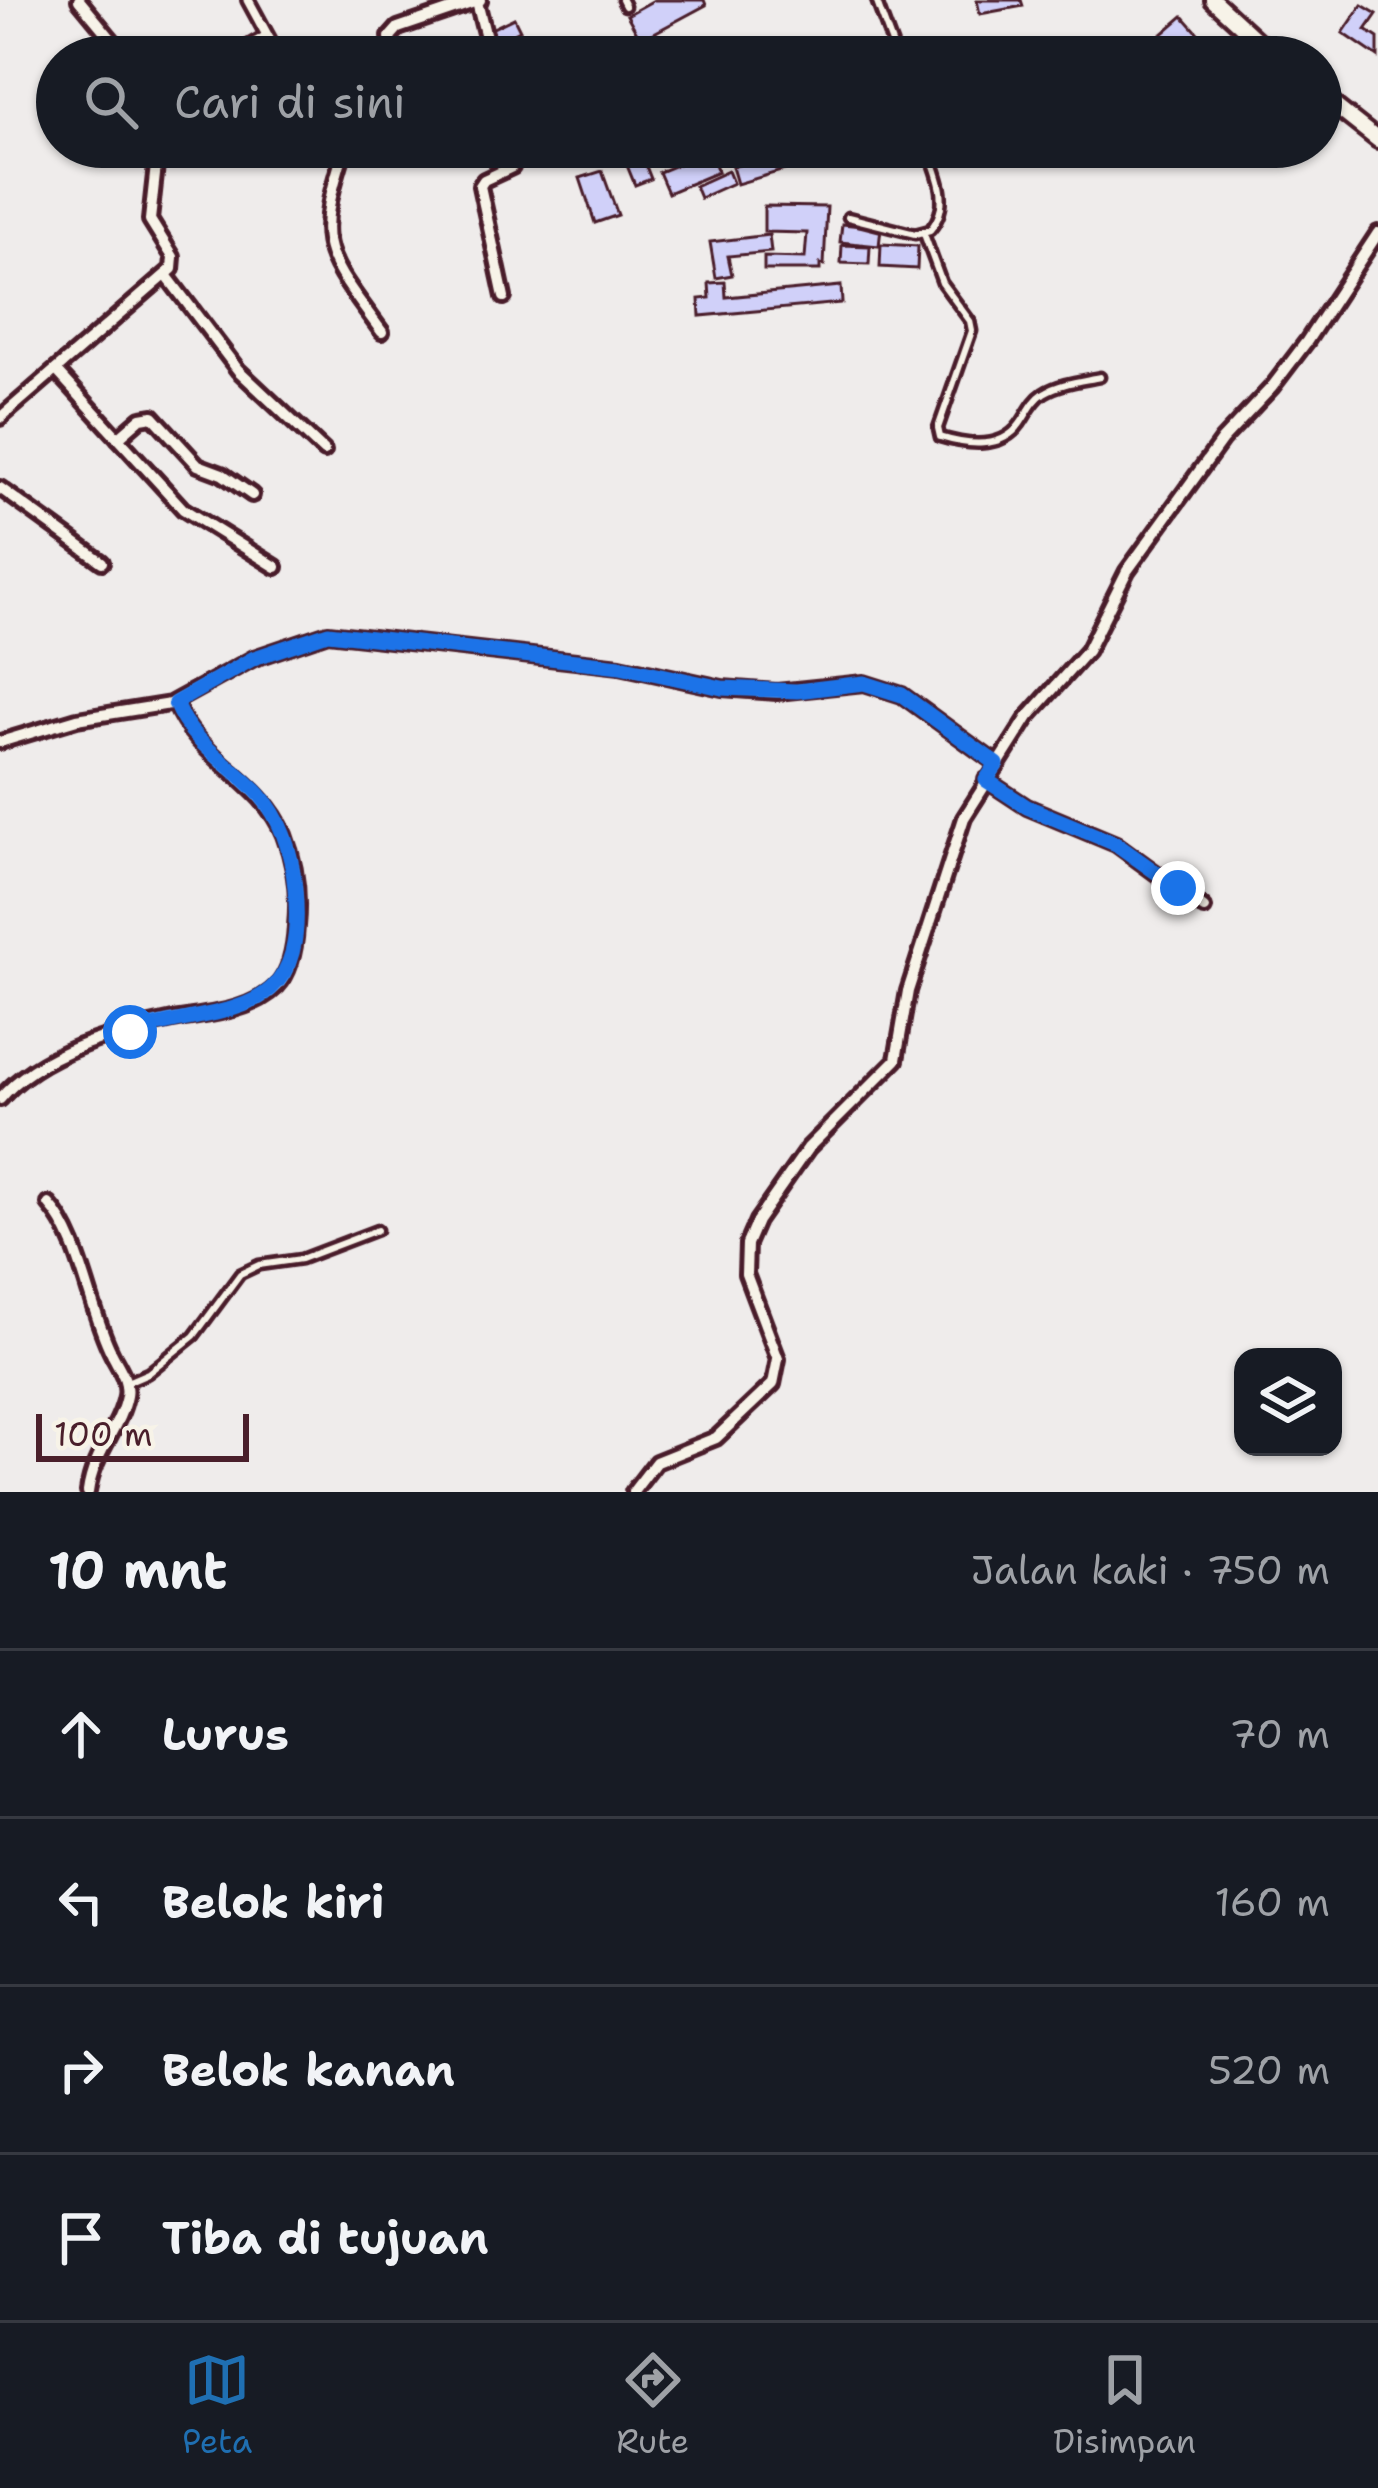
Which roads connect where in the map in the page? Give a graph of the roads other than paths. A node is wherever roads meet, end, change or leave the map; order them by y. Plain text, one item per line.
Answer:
1 (79, 0) edge
2 (248, 0) edge
3 (876, 0) edge
4 (1213, 0) edge
5 (478, 1) edge
6 (109, 36) edge
7 (265, 36) edge
8 (391, 36) edge
9 (486, 36) edge
10 (889, 36) edge
11 (1252, 36) edge
12 (1342, 112) edge
13 (1378, 140) edge
14 (155, 168) edge
15 (338, 168) edge
16 (508, 168) edge
17 (933, 168) edge
18 (848, 217) dead end
19 (924, 233) junction
20 (1378, 233) edge
21 (166, 275) junction
22 (504, 297) dead end
23 (382, 332) dead end
24 (56, 370) junction
25 (1100, 377) dead end
26 (0, 418) edge
27 (118, 438) junction
28 (324, 451) dead end
29 (0, 488) edge
30 (252, 495) dead end
31 (102, 562) dead end
32 (276, 567) dead end
33 (175, 703) junction
34 (0, 742) edge
35 (997, 764) junction
36 (986, 780) junction
37 (1204, 908) dead end
38 (0, 1099) edge
39 (49, 1204) dead end
40 (377, 1230) dead end
41 (127, 1382) junction
42 (88, 1492) edge
43 (633, 1492) edge

1 - 6 street
2 - 7 street
3 - 10 lane
4 - 11 street
5 - 8 street
5 - 9 street
12 - 13 street
14 - 21 street
15 - 23 street
16 - 22 street
17 - 19 lane
18 - 19 lane
19 - 25 lane
20 - 35 street
21 - 24 street
21 - 28 street
24 - 26 street
24 - 27 street
27 - 30 street
27 - 32 street
29 - 31 street
33 - 34 street
33 - 35 street
33 - 38 street
35 - 36 street
36 - 37 street
36 - 43 street
39 - 41 street
40 - 41 lane
41 - 42 street

